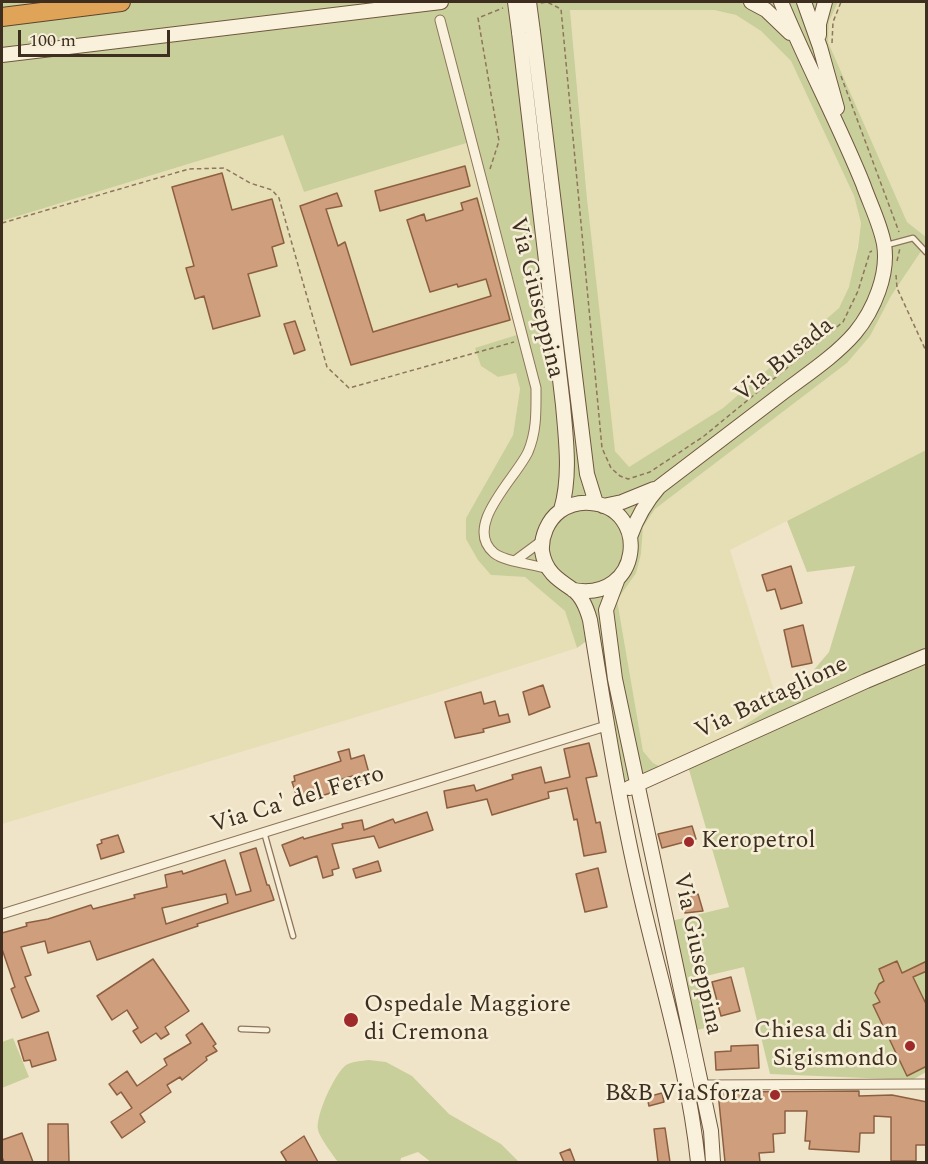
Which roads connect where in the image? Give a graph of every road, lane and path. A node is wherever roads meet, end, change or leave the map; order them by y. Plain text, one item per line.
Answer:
1 (121, 2) edge
2 (441, 2) edge
3 (533, 2) edge
4 (751, 2) edge
5 (781, 2) edge
6 (804, 2) edge
7 (825, 2) edge
8 (842, 2) edge
9 (511, 4) edge
10 (2, 17) edge
11 (440, 20) dead end
12 (798, 42) junction
13 (826, 44) junction
14 (2, 55) edge
15 (840, 73) dead end
16 (843, 134) junction
17 (484, 187) junction
18 (2, 223) edge
19 (902, 241) junction
20 (884, 246) junction
21 (927, 252) edge
22 (523, 340) junction
23 (927, 351) edge
24 (659, 487) junction
25 (600, 505) junction
26 (561, 510) junction
27 (630, 537) junction
28 (543, 540) junction
29 (516, 560) junction
30 (548, 568) junction
31 (616, 581) junction
32 (573, 590) junction
33 (927, 656) edge
34 (623, 721) junction
35 (606, 726) junction
36 (637, 786) junction
37 (618, 791) junction
38 (264, 832) junction
39 (2, 914) edge
40 (293, 936) dead end
41 (241, 1029) dead end
42 (267, 1030) dead end
43 (927, 1084) edge
44 (701, 1085) junction
45 (698, 1162) edge
46 (713, 1162) edge

1 - 10 highway
2 - 14 main road
3 - 20 path
3 - 25 main road, Via Giuseppina, bridge
4 - 12 main road, Via Busada
5 - 12 main road, Via Busada
6 - 13 main road, Via Busada
7 - 13 main road, Via Busada
8 - 13 path
9 - 17 path
9 - 26 main road, Via Giuseppina, bridge
11 - 17 street, Via Giuseppina
12 - 16 main road, Via Busada
13 - 16 main road, Via Busada
15 - 19 path
16 - 20 main road, Via Busada
17 - 22 street, Via Giuseppina
18 - 22 path
19 - 20 lane
19 - 21 lane
19 - 23 path
20 - 24 main road, Via Busada
22 - 29 street, Via Giuseppina
24 - 25 main road, Via Busada
24 - 27 main road, Via Busada
25 - 26 main road
25 - 27 main road
26 - 28 main road
27 - 31 main road
28 - 29 street
28 - 30 main road
29 - 30 street, Via Giuseppina
30 - 32 main road
31 - 32 main road
31 - 34 main road, Via Giuseppina
32 - 35 main road, Via Giuseppina
33 - 36 main road, Via Battaglione
34 - 35 main road
34 - 36 main road, Via Giuseppina
35 - 37 main road, Via Giuseppina
35 - 38 street, Via Ca' del Ferro
36 - 37 main road, Via Battaglione
36 - 44 main road, Via Giuseppina
37 - 45 main road, Via Giuseppina
38 - 39 street, Via Ca' del Ferro
38 - 40 lane
41 - 42 lane
43 - 44 street
44 - 46 main road, Via Giuseppina

